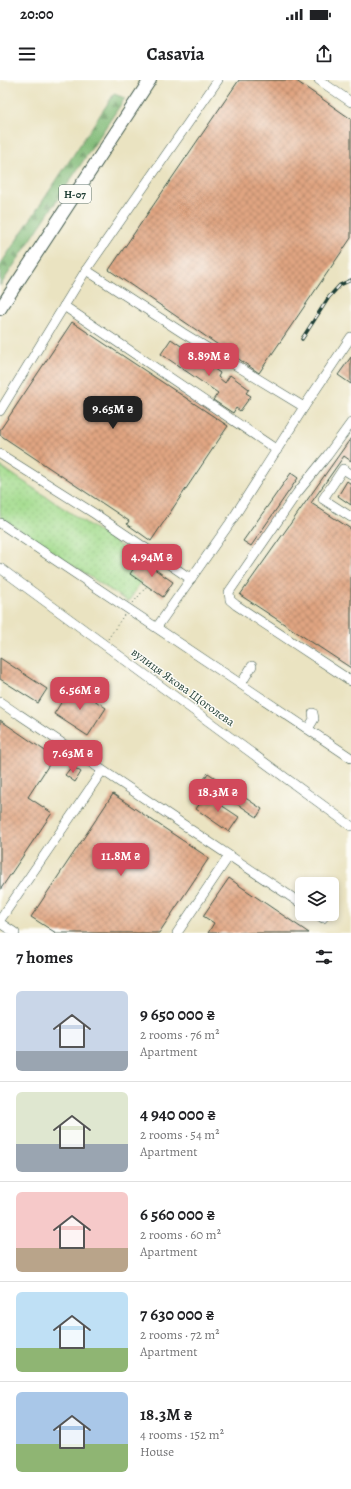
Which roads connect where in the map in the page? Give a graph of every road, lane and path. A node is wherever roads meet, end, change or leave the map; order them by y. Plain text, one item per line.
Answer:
1 (150, 80) edge
2 (218, 80) edge
3 (319, 80) edge
4 (351, 102) edge
5 (86, 270) junction
6 (64, 306) junction
7 (0, 308) edge
8 (351, 337) edge
9 (304, 406) junction
10 (0, 411) edge
11 (351, 423) edge
12 (277, 450) junction
13 (0, 454) edge
14 (351, 474) edge
15 (351, 517) edge
16 (0, 523) edge
17 (0, 568) edge
18 (191, 579) junction
19 (147, 586) dead end
20 (126, 612) junction
21 (157, 628) junction
22 (105, 644) junction
23 (252, 666) dead end
24 (351, 681) edge
25 (241, 684) junction
26 (0, 702) edge
27 (313, 713) dead end
28 (308, 729) junction
29 (351, 758) edge
30 (102, 771) junction
31 (351, 826) edge
32 (229, 856) junction
33 (295, 899) edge
34 (0, 922) edge
35 (15, 933) edge
36 (177, 933) edge

1 - 7 main road, Н-07
2 - 5 street
3 - 4 street
5 - 6 street
5 - 9 street
6 - 10 street
6 - 12 street
8 - 9 street
9 - 12 street
11 - 24 street
12 - 18 street
13 - 18 street
14 - 15 street
16 - 20 street
17 - 22 street, вулиця Якова Щоголева
18 - 21 street
19 - 20 path
20 - 21 street
20 - 22 path
21 - 25 street
22 - 31 street, вулиця Якова Щоголева
23 - 25 street
25 - 28 street
26 - 30 street
27 - 28 street
28 - 29 street
30 - 32 street
30 - 34 street
32 - 33 street
32 - 36 street
34 - 35 street

